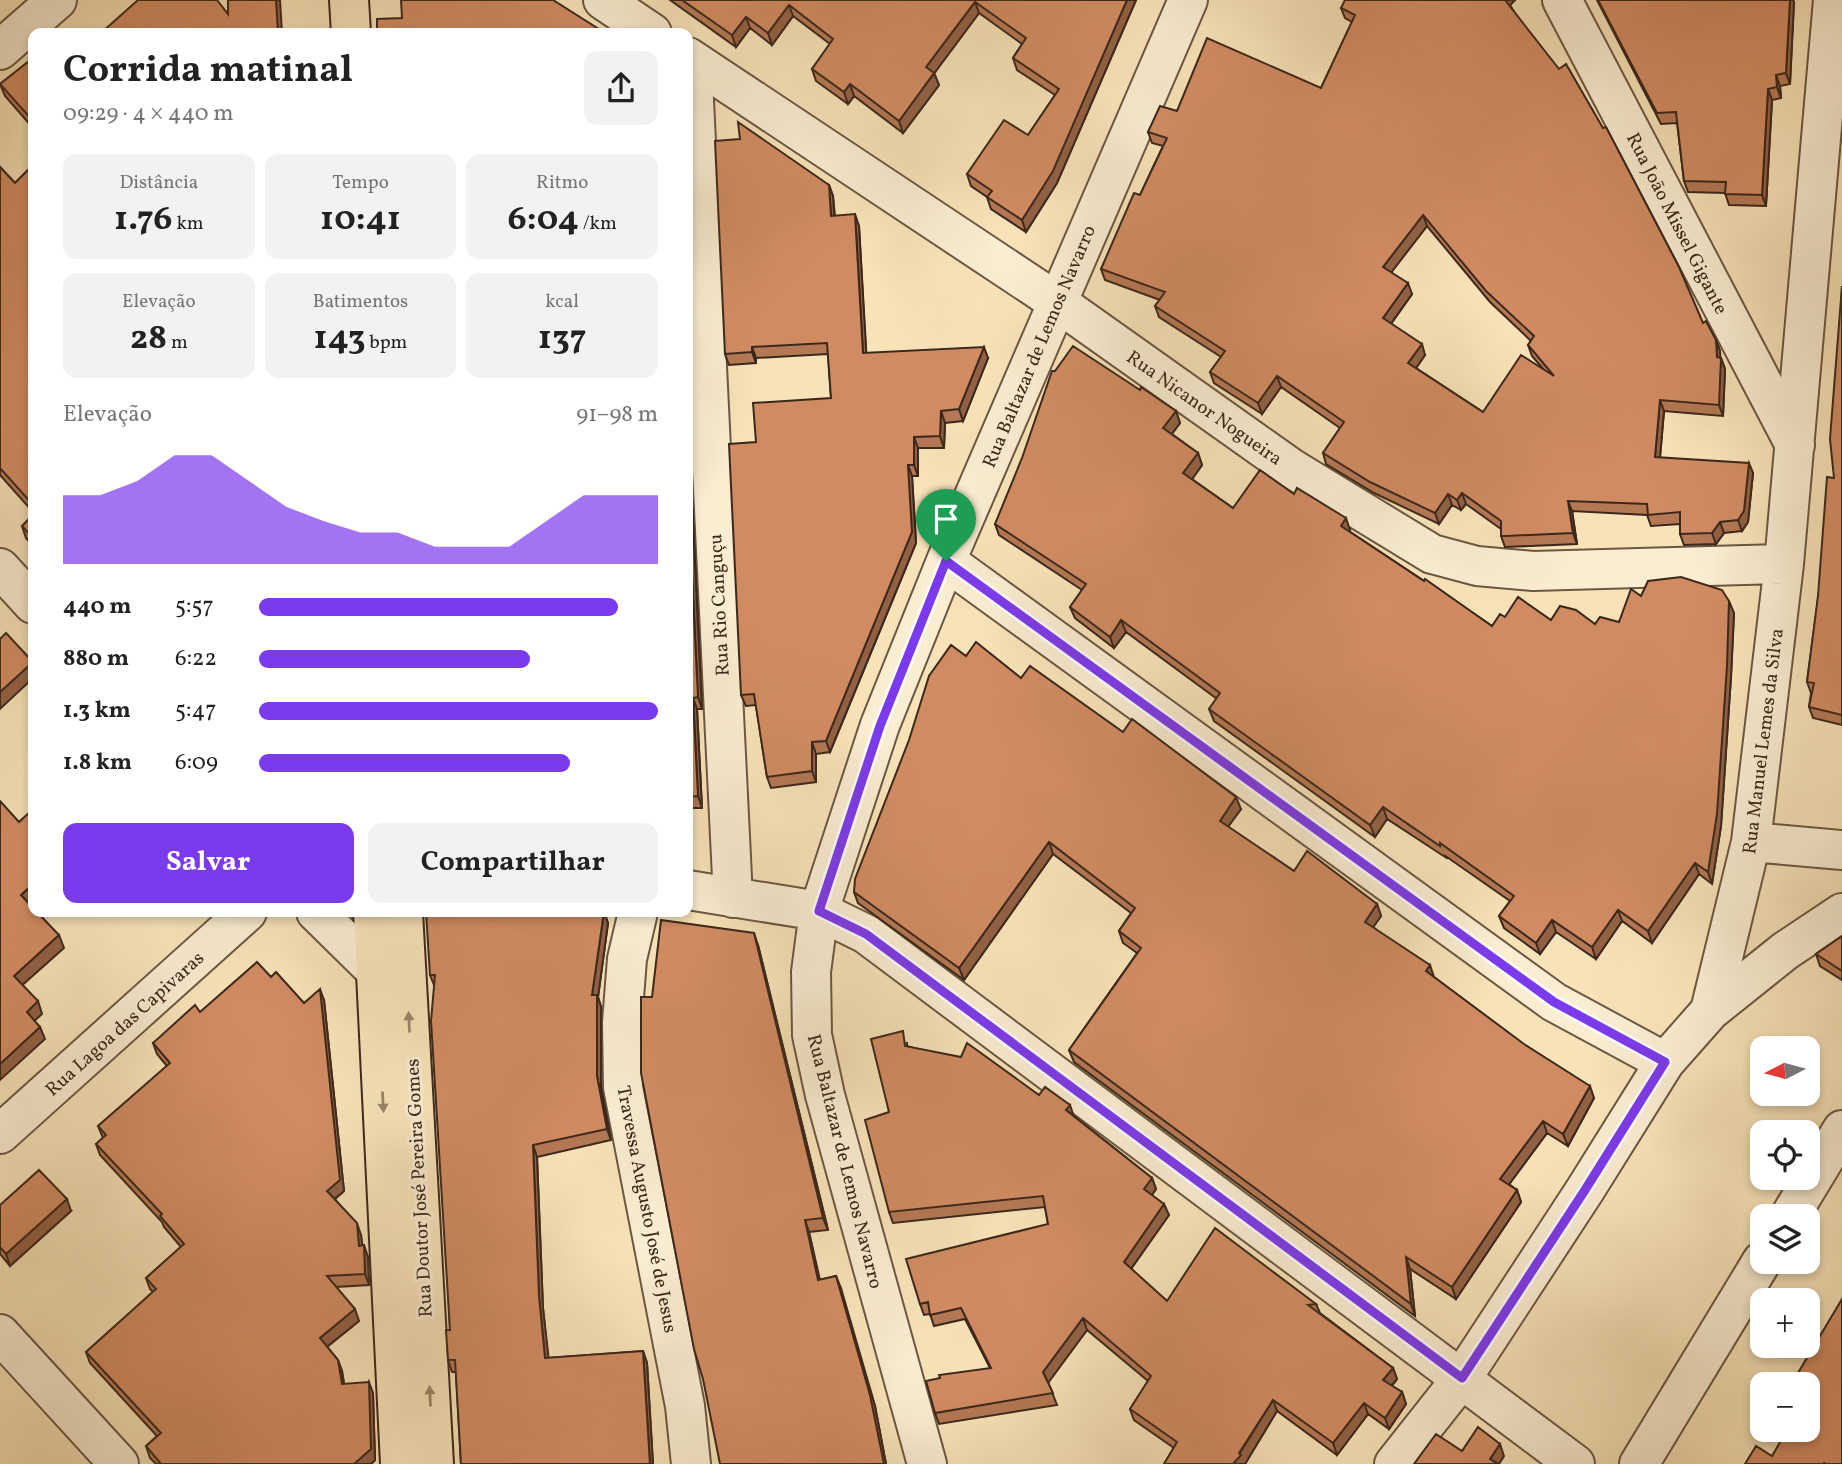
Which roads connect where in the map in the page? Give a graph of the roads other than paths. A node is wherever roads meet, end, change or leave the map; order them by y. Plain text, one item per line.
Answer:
1 (57, 0) edge
2 (325, 0) edge
3 (349, 0) edge
4 (603, 0) edge
5 (1188, 0) edge
6 (1562, 0) edge
7 (1833, 0) edge
8 (327, 28) edge
9 (351, 28) edge
10 (645, 28) edge
11 (0, 50) edge
12 (693, 60) edge
13 (693, 117) edge
14 (1057, 302) junction
15 (1795, 445) junction
16 (946, 561) junction
17 (1784, 564) junction
18 (0, 568) edge
19 (28, 599) edge
20 (1751, 842) junction
21 (1842, 850) edge
22 (693, 891) edge
23 (733, 898) junction
24 (819, 911) junction
25 (1842, 913) edge
26 (241, 917) edge
27 (321, 917) edge
28 (373, 917) edge
29 (403, 917) edge
30 (637, 917) edge
31 (376, 971) junction
32 (1710, 1011) junction
33 (1665, 1062) junction
34 (1842, 1130) edge
35 (0, 1134) edge
36 (1797, 1204) edge
37 (1754, 1274) edge
38 (0, 1334) edge
39 (1462, 1378) junction
40 (119, 1464) edge
41 (400, 1464) edge
42 (434, 1464) edge
43 (691, 1464) edge
44 (927, 1464) edge
45 (1394, 1464) edge
46 (1574, 1464) edge
47 (1639, 1464) edge

1 - 11 street
2 - 8 main road
3 - 9 main road
4 - 10 street
5 - 14 street, Rua Baltazar de Lemos Navarro
6 - 15 street, Rua João Missel Gigante
7 - 15 street, Rua Manuel Lemes da Silva
12 - 14 street, Rua Nicanor Nogueira
13 - 23 street, Rua Rio Canguçu
14 - 16 street, Rua Baltazar de Lemos Navarro
14 - 17 street, Rua Nicanor Nogueira
15 - 17 street, Rua Manuel Lemes da Silva
16 - 24 street, Rua Baltazar de Lemos Navarro
16 - 33 street
17 - 20 street, Rua Manuel Lemes da Silva
18 - 19 street
20 - 21 street
20 - 32 street, Rua Manuel Lemes da Silva
22 - 23 street
23 - 24 street
24 - 39 street
24 - 44 street, Rua Baltazar de Lemos Navarro
25 - 32 street
26 - 35 street, Rua Lagoa das Capivaras
27 - 31 street
28 - 31 main road, Rua Doutor José Pereira Gomes
42 -> 29 main road, Rua Doutor José Pereira Gomes
30 - 43 street, Travessa Augusto José de Jesus
31 -> 41 main road, Rua Doutor José Pereira Gomes
32 - 33 street, Rua Manuel Lemes da Silva
33 - 39 street, Rua Manuel Lemes da Silva
34 - 36 street
37 - 47 street
38 - 40 street
39 - 45 street, Rua Manuel Lemes da Silva
39 - 46 street

